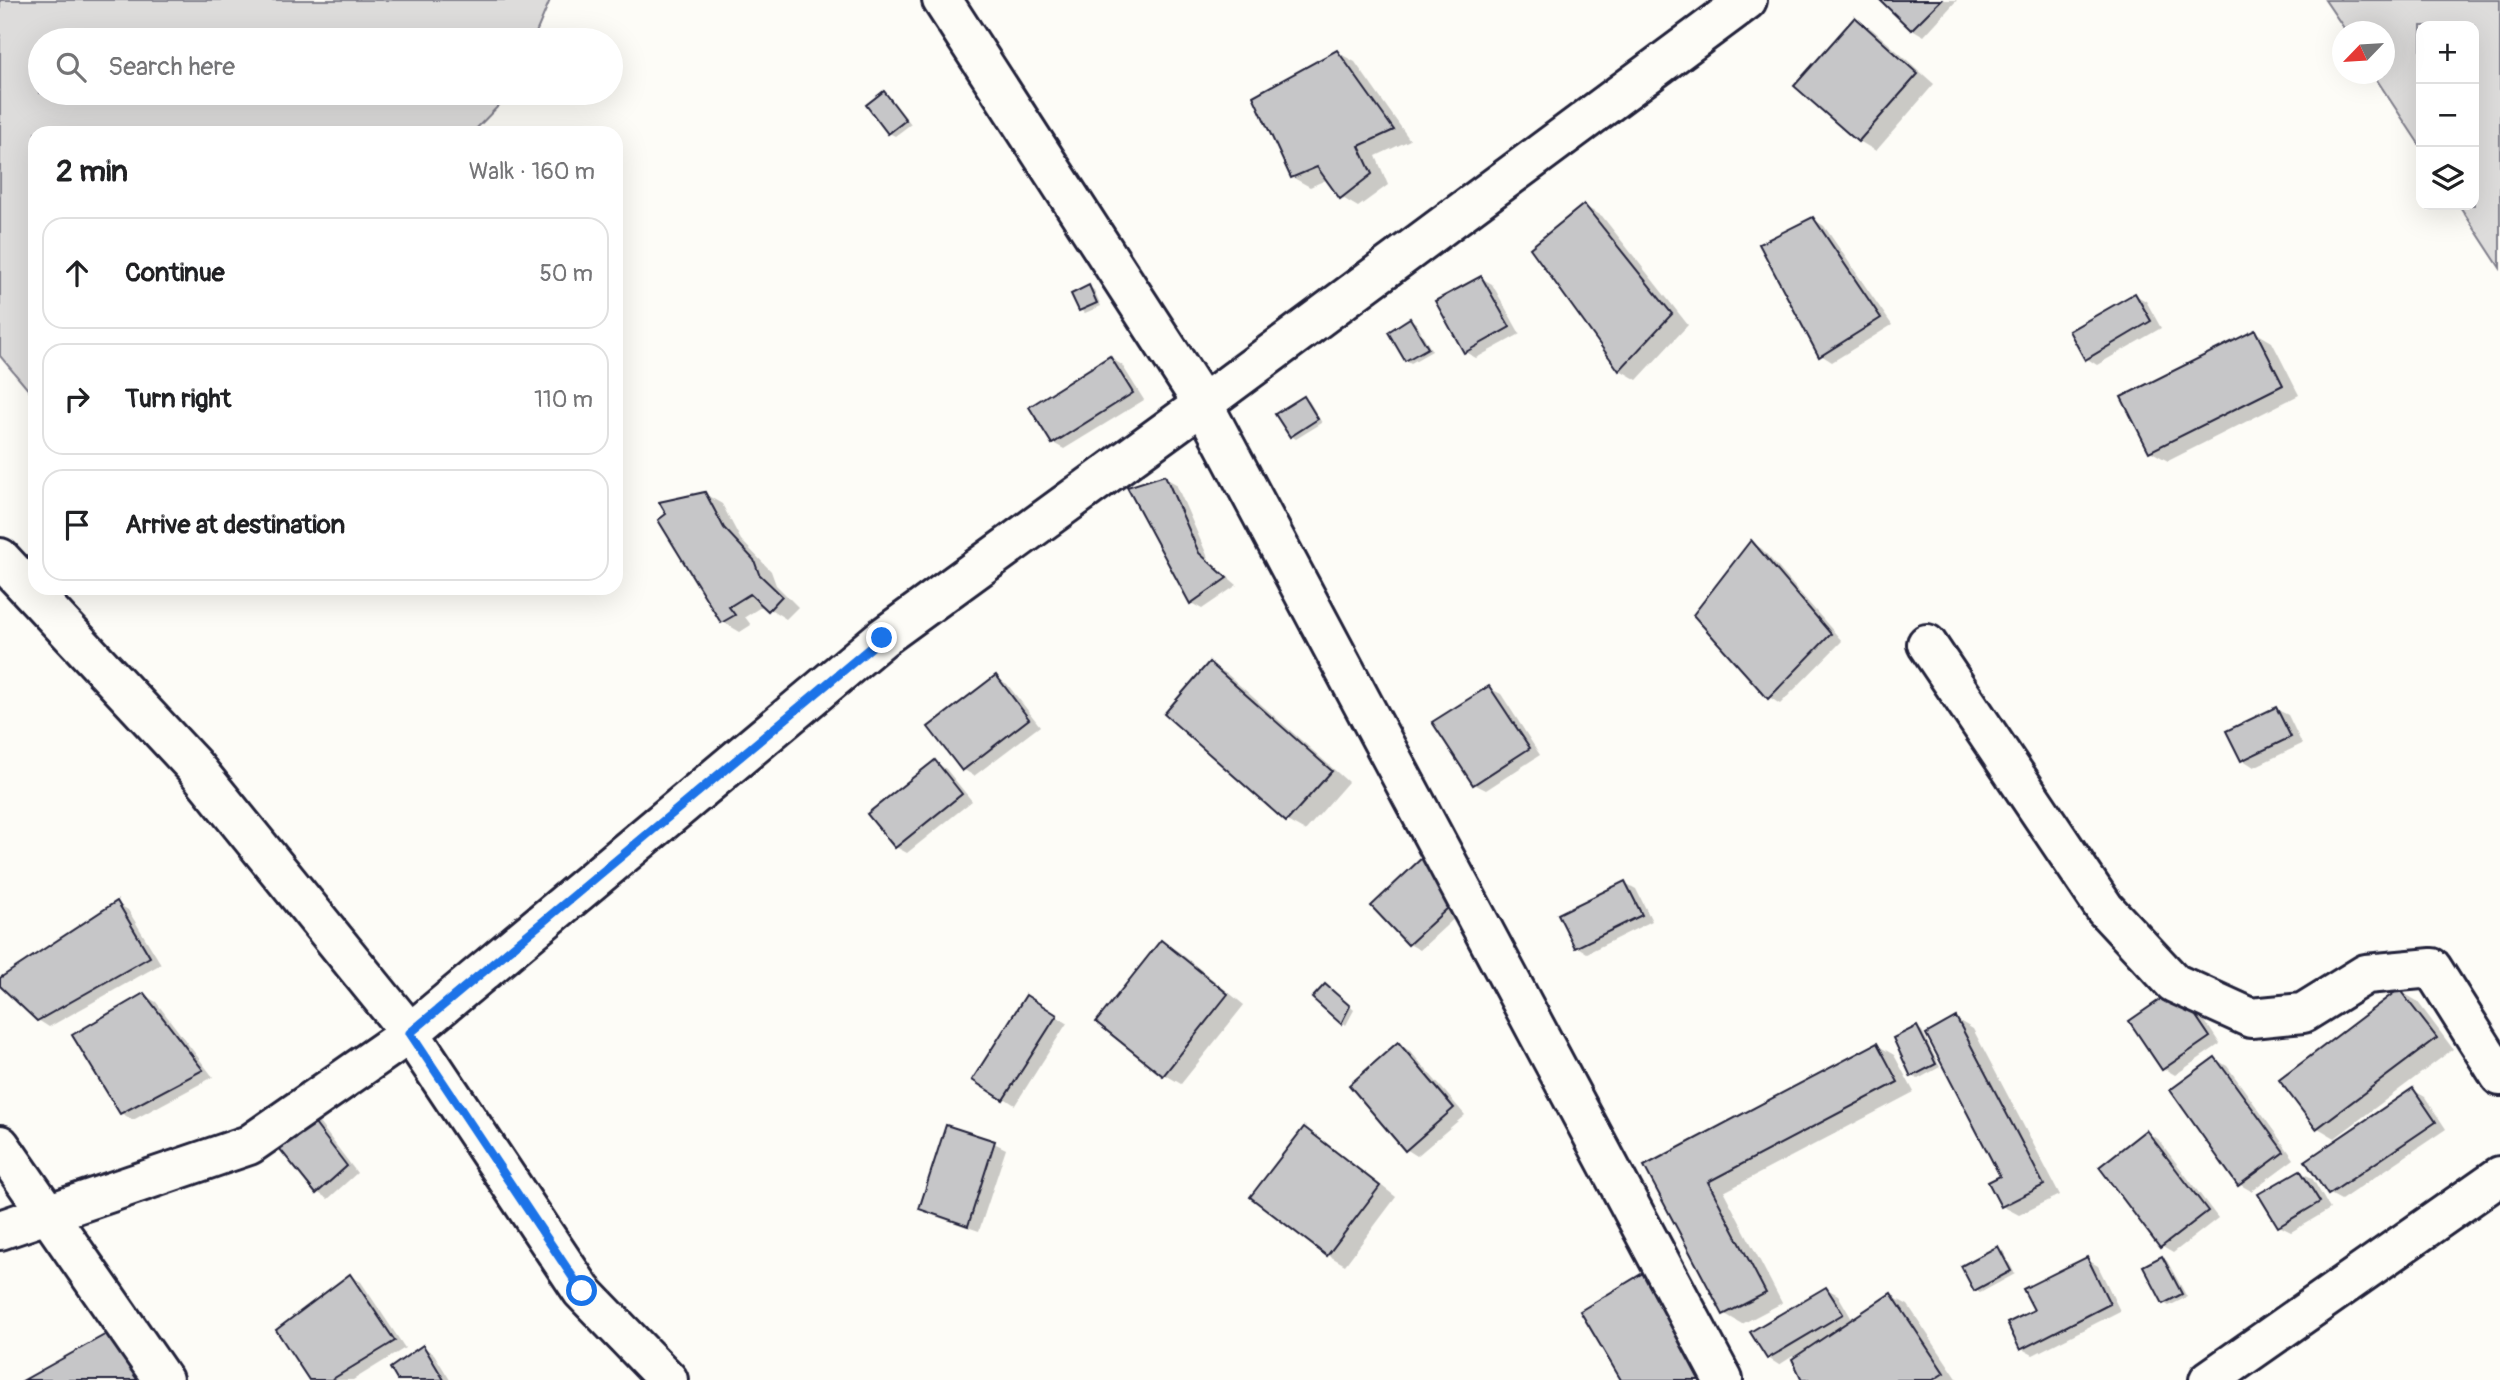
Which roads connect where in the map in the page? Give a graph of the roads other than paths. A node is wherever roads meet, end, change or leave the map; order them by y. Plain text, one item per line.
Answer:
1 (942, 0) edge
2 (1747, 0) edge
3 (1203, 404) junction
4 (0, 558) edge
5 (28, 588) edge
6 (34, 595) edge
7 (1927, 644) dead end
8 (410, 1033) junction
9 (2500, 1076) edge
10 (0, 1145) edge
11 (2500, 1175) edge
12 (47, 1214) junction
13 (0, 1230) edge
14 (163, 1380) edge
15 (668, 1380) edge
16 (1723, 1380) edge
17 (2209, 1380) edge

1 - 3 street
2 - 3 street
3 - 8 street
3 - 16 street
4 - 5 street
6 - 8 street
7 - 9 street
8 - 12 street
8 - 15 street
10 - 12 street
11 - 17 street
12 - 13 street
12 - 14 street

